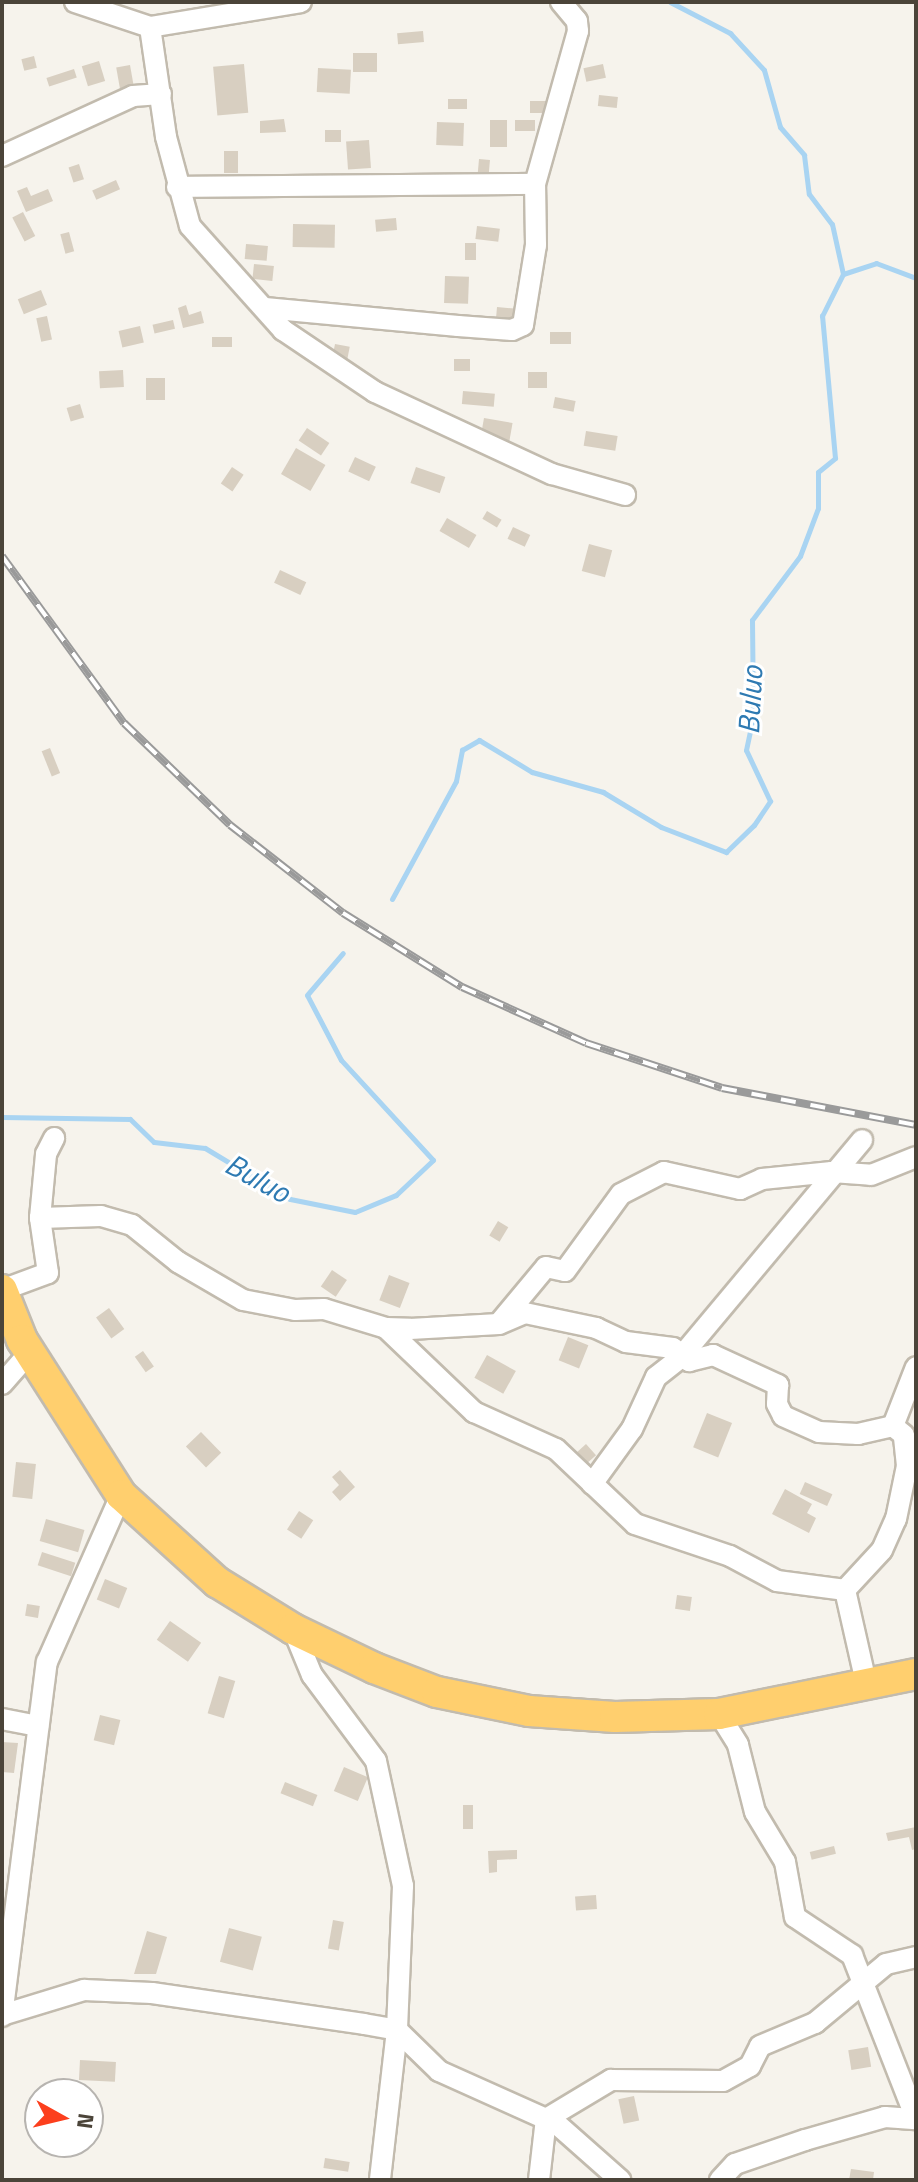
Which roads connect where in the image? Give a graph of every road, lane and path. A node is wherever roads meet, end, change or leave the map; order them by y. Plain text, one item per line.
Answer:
1 (75, 2) edge
2 (301, 2) edge
3 (561, 2) edge
4 (150, 27) junction
5 (161, 94) junction
6 (2, 156) edge
7 (535, 184) junction
8 (177, 187) junction
9 (265, 308) junction
10 (625, 495) dead end
11 (54, 1138) dead end
12 (862, 1140) dead end
13 (916, 1157) edge
14 (832, 1172) junction
15 (40, 1218) junction
16 (2, 1290) edge
17 (499, 1324) junction
18 (386, 1328) junction
19 (30, 1352) junction
20 (680, 1358) junction
21 (916, 1367) edge
22 (2, 1384) edge
23 (893, 1426) junction
24 (592, 1484) junction
25 (121, 1495) junction
26 (845, 1590) junction
27 (293, 1629) junction
28 (916, 1674) edge
29 (867, 1687) junction
30 (719, 1714) junction
31 (2, 1719) edge
32 (38, 1726) junction
33 (916, 1957) edge
34 (864, 1982) junction
35 (2, 2016) edge
36 (397, 2030) junction
37 (916, 2118) edge
38 (548, 2119) junction
39 (380, 2180) edge
40 (539, 2180) edge
41 (620, 2180) edge
42 (720, 2180) edge

1 - 4 street
2 - 4 street
3 - 7 street
4 - 5 street
5 - 6 street
5 - 8 street
7 - 8 street
7 - 9 street
8 - 9 street
9 - 10 street
11 - 15 street
12 - 14 street
13 - 14 street
14 - 17 street
14 - 20 street
15 - 16 street
15 - 18 street
16 - 19 highway
17 - 18 street
17 - 20 street
18 - 24 street
19 - 22 street
19 - 25 highway
20 - 23 street
20 - 24 street
21 - 23 street
23 - 26 street
24 - 26 street
25 - 27 highway
25 - 32 street
26 - 29 street
27 - 30 highway
27 - 36 street
28 - 29 highway
29 - 30 highway
30 - 34 street
31 - 32 street
32 - 35 street
33 - 34 street
34 - 37 street
34 - 38 street
35 - 36 street
36 - 38 street
36 - 39 street
37 - 42 street
38 - 40 street
38 - 41 street

